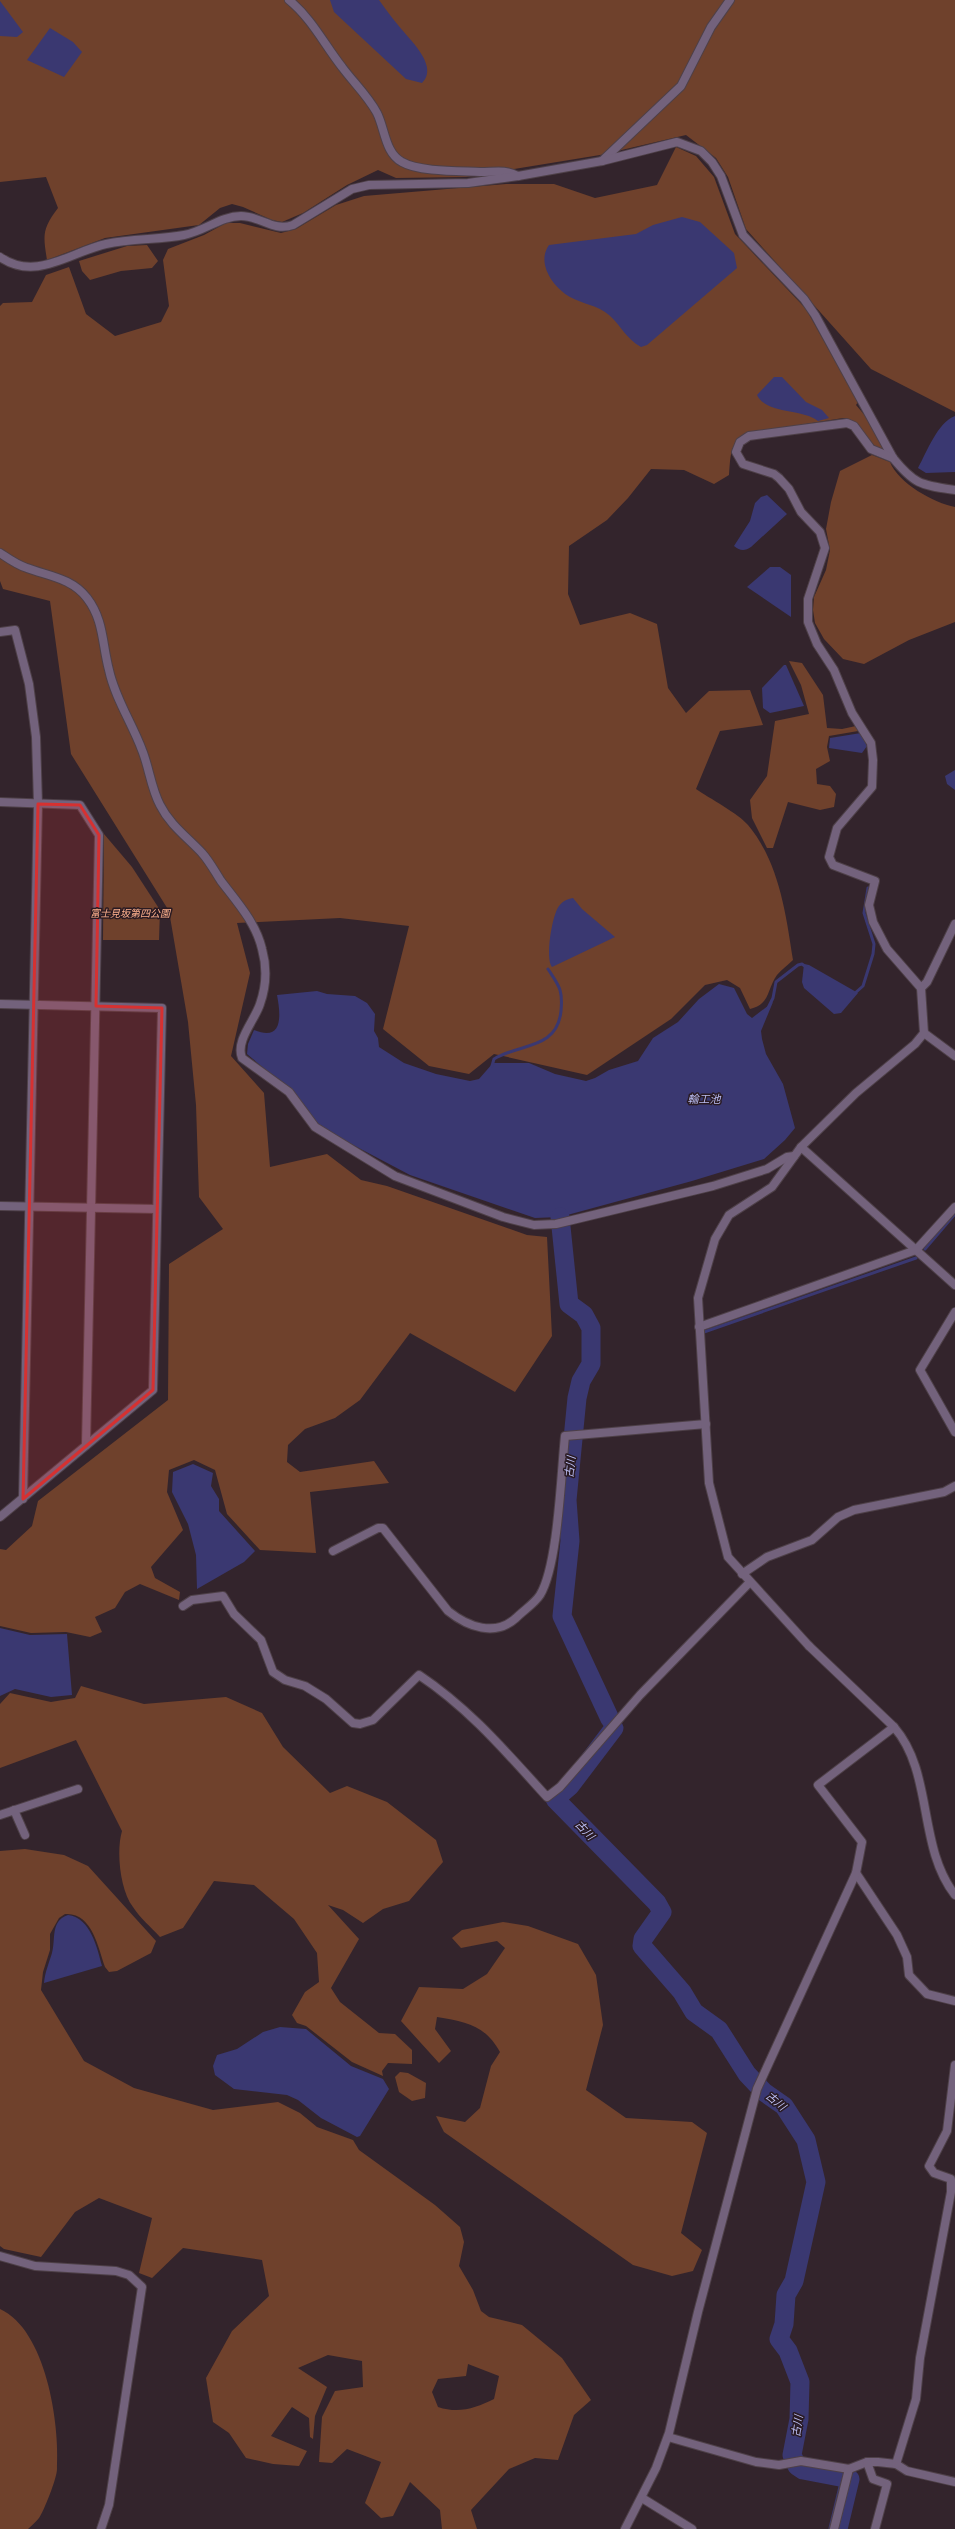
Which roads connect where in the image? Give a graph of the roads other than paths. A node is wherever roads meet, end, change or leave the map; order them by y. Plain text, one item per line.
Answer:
1 (290, 0) edge
2 (730, 0) edge
3 (602, 161) junction
4 (518, 176) junction
5 (0, 257) edge
6 (893, 458) junction
7 (955, 490) edge
8 (0, 553) edge
9 (0, 632) edge
10 (0, 802) edge
11 (38, 804) junction
12 (955, 924) edge
13 (921, 988) junction
14 (0, 1004) edge
15 (33, 1005) junction
16 (96, 1006) junction
17 (924, 1033) junction
18 (955, 1056) edge
19 (801, 1147) junction
20 (794, 1156) junction
21 (0, 1206) edge
22 (29, 1206) junction
23 (955, 1207) edge
24 (92, 1208) junction
25 (158, 1209) junction
26 (916, 1250) junction
27 (955, 1285) edge
28 (955, 1312) edge
29 (699, 1327) junction
30 (706, 1424) junction
31 (955, 1432) edge
32 (86, 1445) junction
33 (955, 1486) edge
34 (22, 1499) junction
35 (0, 1517) edge
36 (333, 1551) dead end
37 (742, 1574) junction
38 (750, 1582) junction
39 (183, 1606) dead end
40 (894, 1727) junction
41 (78, 1788) dead end
42 (14, 1810) junction
43 (0, 1816) edge
44 (24, 1835) dead end
45 (856, 1873) junction
46 (955, 1894) edge
47 (955, 2001) edge
48 (955, 2065) edge
49 (0, 2256) edge
50 (668, 2437) junction
51 (867, 2462) junction
52 (896, 2464) junction
53 (848, 2476) junction
54 (955, 2482) edge
55 (642, 2498) junction
56 (100, 2529) edge
57 (625, 2529) edge
58 (692, 2529) edge
59 (834, 2529) edge
60 (875, 2529) edge

1 - 4 street
2 - 3 street
3 - 4 street
3 - 6 street
4 - 5 street
6 - 7 street
6 - 13 street
8 - 20 street
9 - 11 street
10 - 11 street
11 - 15 street
11 - 16 street
12 - 13 street
13 - 17 street
14 - 15 street
15 - 16 street
15 - 22 street
16 - 24 street
16 - 25 street
17 - 18 street
17 - 19 street
19 - 20 street
19 - 26 street
20 - 29 street
21 - 22 street
22 - 24 street
22 - 34 street
23 - 26 street
24 - 25 street
24 - 32 street
25 - 32 street
26 - 27 street
26 - 29 street
28 - 31 street
29 - 30 street
30 - 36 street
30 - 37 street
32 - 34 street
33 - 37 street
34 - 35 street
37 - 38 street
38 - 39 street
38 - 40 street
40 - 45 street
40 - 46 street
41 - 42 street
42 - 43 street
42 - 44 street
45 - 47 street
45 - 50 street
48 - 52 street
49 - 56 street
50 - 53 street
50 - 55 street
51 - 52 street
51 - 53 street
51 - 60 street
52 - 54 street
53 - 59 street
55 - 57 street
55 - 58 street

